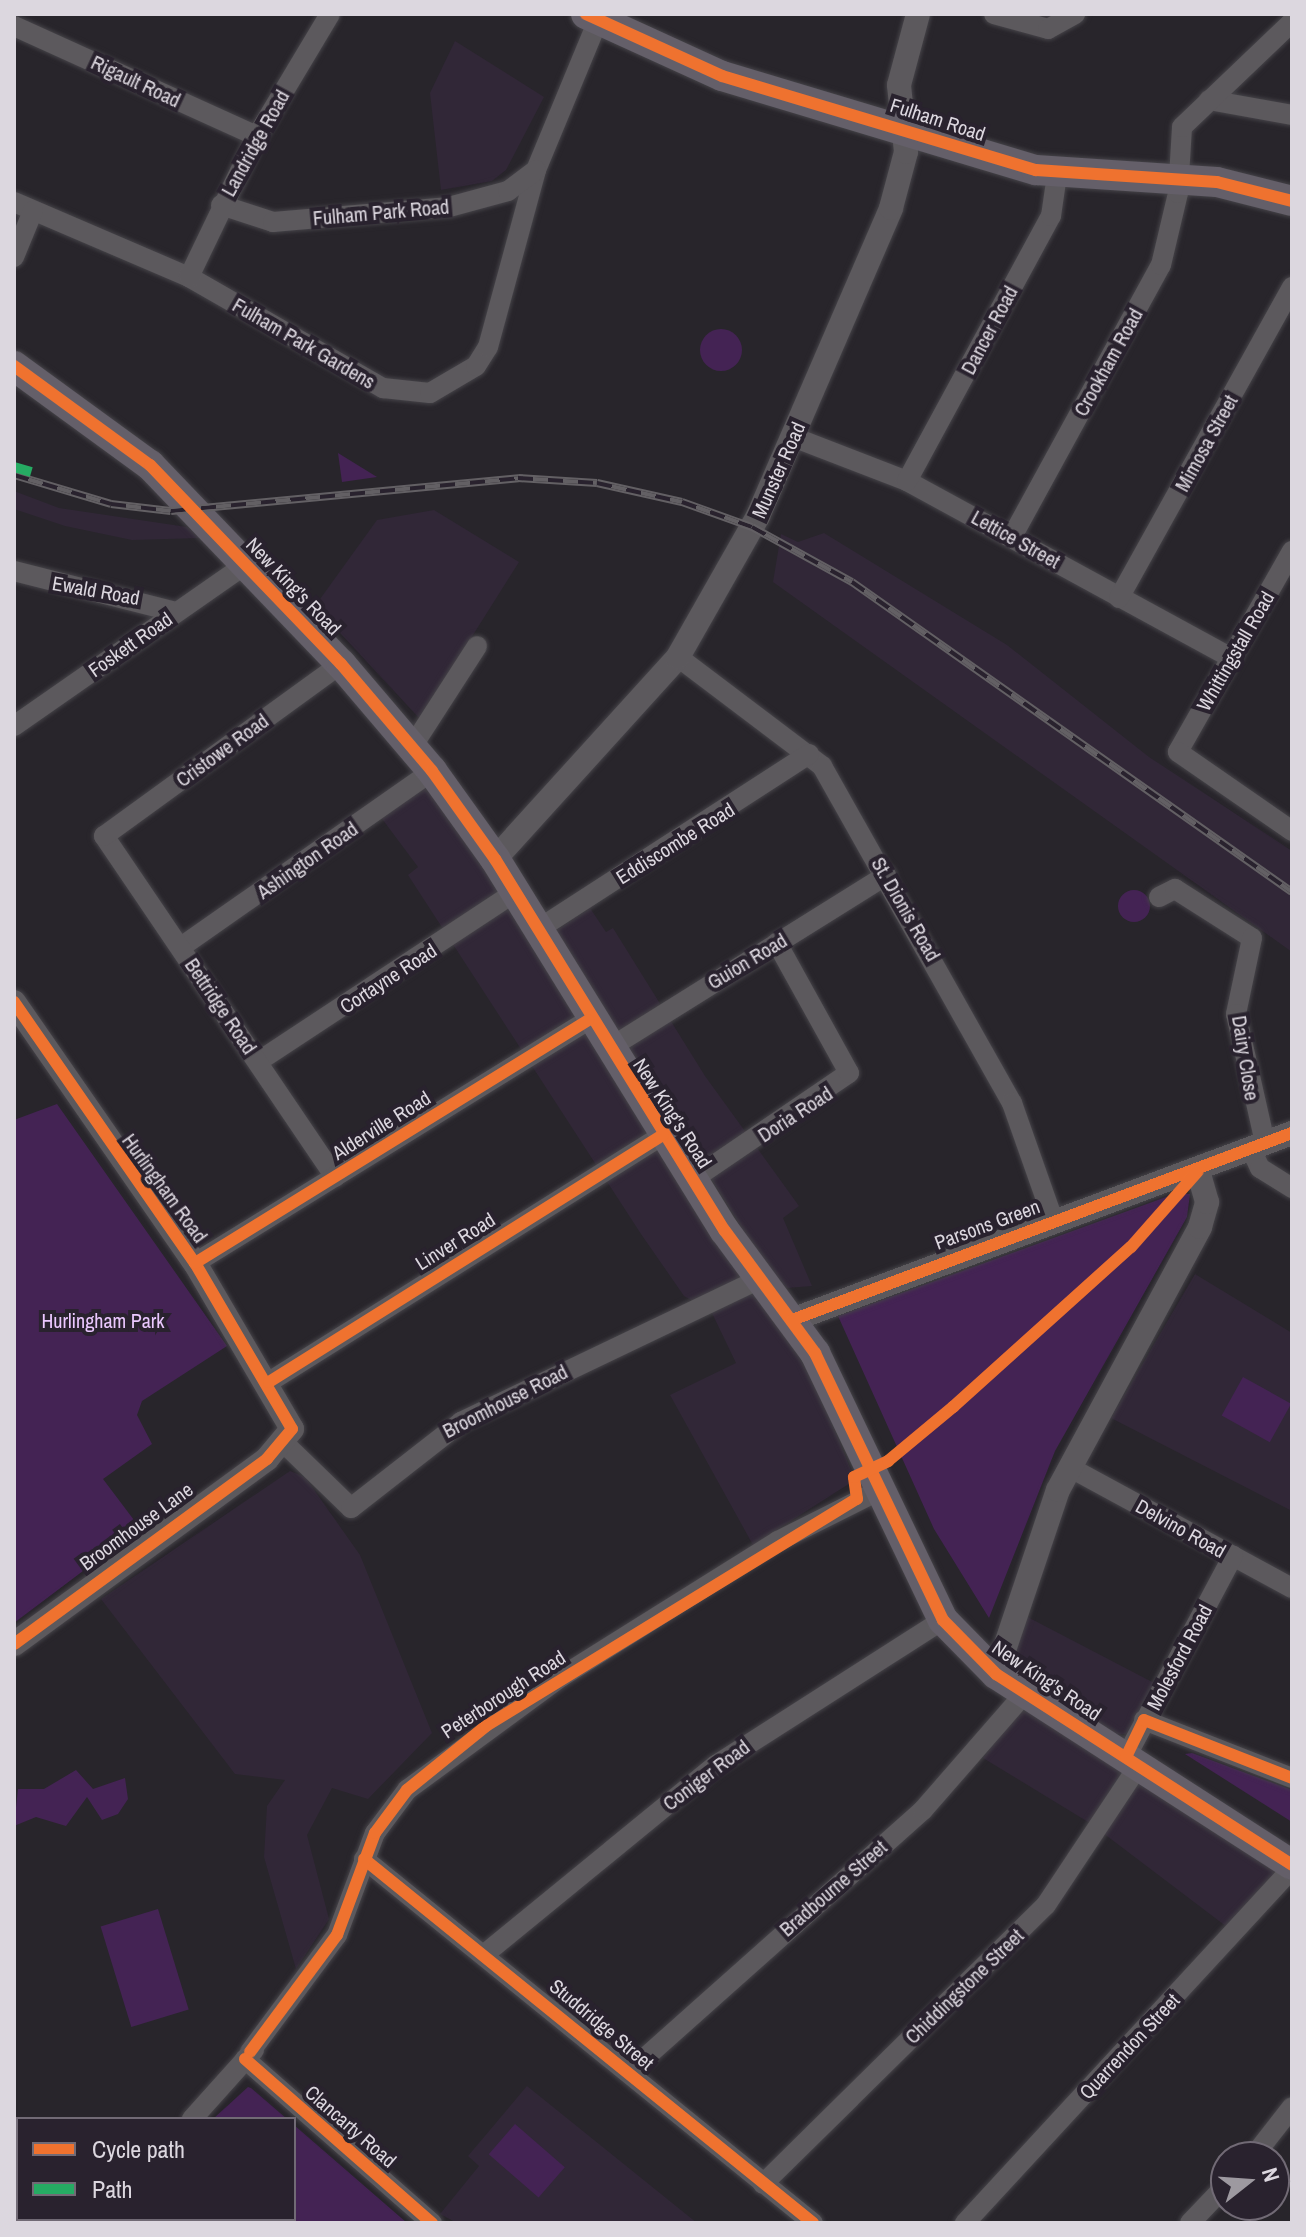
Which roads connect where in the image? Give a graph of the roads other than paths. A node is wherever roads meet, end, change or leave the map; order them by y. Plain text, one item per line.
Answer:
1 (330, 14) edge
2 (918, 14) edge
3 (994, 14) edge
4 (1075, 14) edge
5 (610, 21) edge
6 (1292, 22) edge
7 (14, 26) edge
8 (1209, 100) junction
9 (1292, 115) edge
10 (903, 128) junction
11 (257, 136) junction
12 (536, 170) junction
13 (1057, 175) junction
14 (1178, 181) junction
15 (1292, 201) edge
16 (14, 202) edge
17 (221, 205) junction
18 (33, 211) junction
19 (14, 257) edge
20 (189, 277) junction
21 (1292, 287) edge
22 (14, 366) edge
23 (793, 437) junction
24 (907, 481) junction
25 (1013, 535) junction
26 (1292, 551) edge
27 (246, 564) junction
28 (14, 571) edge
29 (1119, 598) junction
30 (176, 612) junction
31 (477, 646) dead end
32 (678, 657) junction
33 (1231, 658) junction
34 (341, 664) junction
35 (14, 726) edge
36 (412, 747) junction
37 (809, 754) junction
38 (432, 771) junction
39 (1292, 831) edge
40 (104, 836) joint
41 (495, 859) junction
42 (886, 875) junction
43 (515, 892) junction
44 (1159, 897) dead end
45 (537, 930) junction
46 (777, 943) junction
47 (181, 947) junction
48 (14, 1002) edge
49 (588, 1020) junction
50 (608, 1049) junction
51 (259, 1061) junction
52 (1292, 1133) edge
53 (663, 1135) junction
54 (1258, 1146) junction
55 (1198, 1171) junction
56 (335, 1177) junction
57 (692, 1180) junction
58 (1292, 1188) edge
59 (1054, 1222) junction
60 (195, 1263) junction
61 (759, 1279) junction
62 (792, 1320) junction
63 (269, 1382) junction
64 (285, 1444) junction
65 (1069, 1467) junction
66 (880, 1490) junction
67 (1233, 1556) junction
68 (1292, 1588) edge
69 (943, 1620) junction
70 (14, 1644) edge
71 (996, 1674) junction
72 (1026, 1692) junction
73 (1144, 1720) junction
74 (1132, 1761) junction
75 (1292, 1778) edge
76 (364, 1859) junction
77 (1292, 1867) edge
78 (486, 1953) junction
79 (247, 2056) junction
80 (629, 2072) junction
81 (1292, 2107) edge
82 (194, 2117) edge
83 (1265, 2141) edge
84 (763, 2184) junction
85 (1210, 2202) edge
86 (432, 2223) edge
87 (813, 2223) edge
88 (965, 2223) edge
89 (1190, 2223) edge

1 - 11 street, Landridge Road
2 - 10 street, Munster Road
3 - 4 street
5 - 10 main road, Fulham Road
5 - 12 street
6 - 8 street, Crookham Road
7 - 11 street, Rigault Road
8 - 9 street
8 - 14 street, Crookham Road
10 - 13 main road, Fulham Road
10 - 23 street, Munster Road
11 - 17 street, Landridge Road
12 - 17 street, Fulham Park Road
12 - 20 street, Fulham Park Gardens
13 - 14 main road, Fulham Road
13 - 24 street, Dancer Road
14 - 15 main road, Fulham Road
14 - 25 street, Crookham Road
16 - 18 street, Fulham Park Gardens
17 - 20 street, Landridge Road
18 - 19 street
18 - 20 street, Fulham Park Gardens
21 - 29 street, Mimosa Street
22 - 27 main road, New King's Road
23 - 24 street, Lettice Street
23 - 32 street, Munster Road
24 - 25 street, Lettice Street
25 - 29 street, Lettice Street
26 - 33 street, Whittingstall Road
27 - 30 street, Foskett Road
27 - 34 main road, New King's Road
28 - 30 street, Ewald Road
29 - 33 street, Lettice Street
30 - 35 street, Foskett Road
31 - 36 street
32 - 37 street, St. Dionis Road
32 - 41 street, Munster Road
33 - 39 street, Whittingstall Road
34 - 36 main road, New King's Road
34 - 40 street, Cristowe Road
36 - 38 main road, New King's Road
37 - 42 street, St. Dionis Road
37 - 45 street, Eddiscombe Road
38 - 41 main road, New King's Road
38 - 47 street, Ashington Road
40 - 47 street, Bettridge Road
41 - 43 main road, New King's Road
42 - 46 street, Guion Road
42 - 59 street, St. Dionis Road
43 - 45 main road, New King's Road
43 - 51 street, Cortayne Road
44 - 54 street, Dairy Close
45 - 49 main road, New King's Road
46 - 50 street, Guion Road
46 - 57 street, Doria Road
47 - 51 street, Bettridge Road
48 - 60 street, Hurlingham Road
49 - 50 main road, New King's Road
49 - 56 street, Alderville Road
50 - 53 main road, New King's Road
51 - 56 street, Bettridge Road
52 - 54 street, Parsons Green
53 - 57 main road, New King's Road
53 - 63 street, Linver Road
54 - 55 street, Parsons Green
54 - 58 street
55 - 59 street, Parsons Green
55 - 65 street
56 - 60 street, Alderville Road
57 - 61 main road, New King's Road
59 - 62 street, Parsons Green
60 - 63 street, Hurlingham Road
61 - 62 main road, New King's Road
61 - 64 street, Broomhouse Road
62 - 66 main road, New King's Road
63 - 64 street, Hurlingham Road
64 - 70 street, Broomhouse Lane
65 - 67 street, Delvino Road
65 - 71 street
66 - 69 main road, New King's Road
66 - 76 street, Peterborough Road
67 - 68 street, Delvino Road
67 - 73 street, Molesford Road
69 - 71 main road, New King's Road
69 - 78 street, Coniger Road
71 - 72 main road, New King's Road
72 - 74 main road, New King's Road
72 - 80 street, Bradbourne Street
73 - 74 street, Molesford Road
73 - 75 street
74 - 77 main road, New King's Road
74 - 84 street, Chiddingstone Street
76 - 78 street, Studdridge Street
76 - 79 street, Peterborough Road
77 - 88 street, Quarrendon Street
78 - 80 street, Studdridge Street
79 - 82 street, Peterborough Road
79 - 86 street, Clancarty Road
80 - 84 street, Studdridge Street
81 - 83 street
84 - 87 street, Studdridge Street
85 - 89 street

